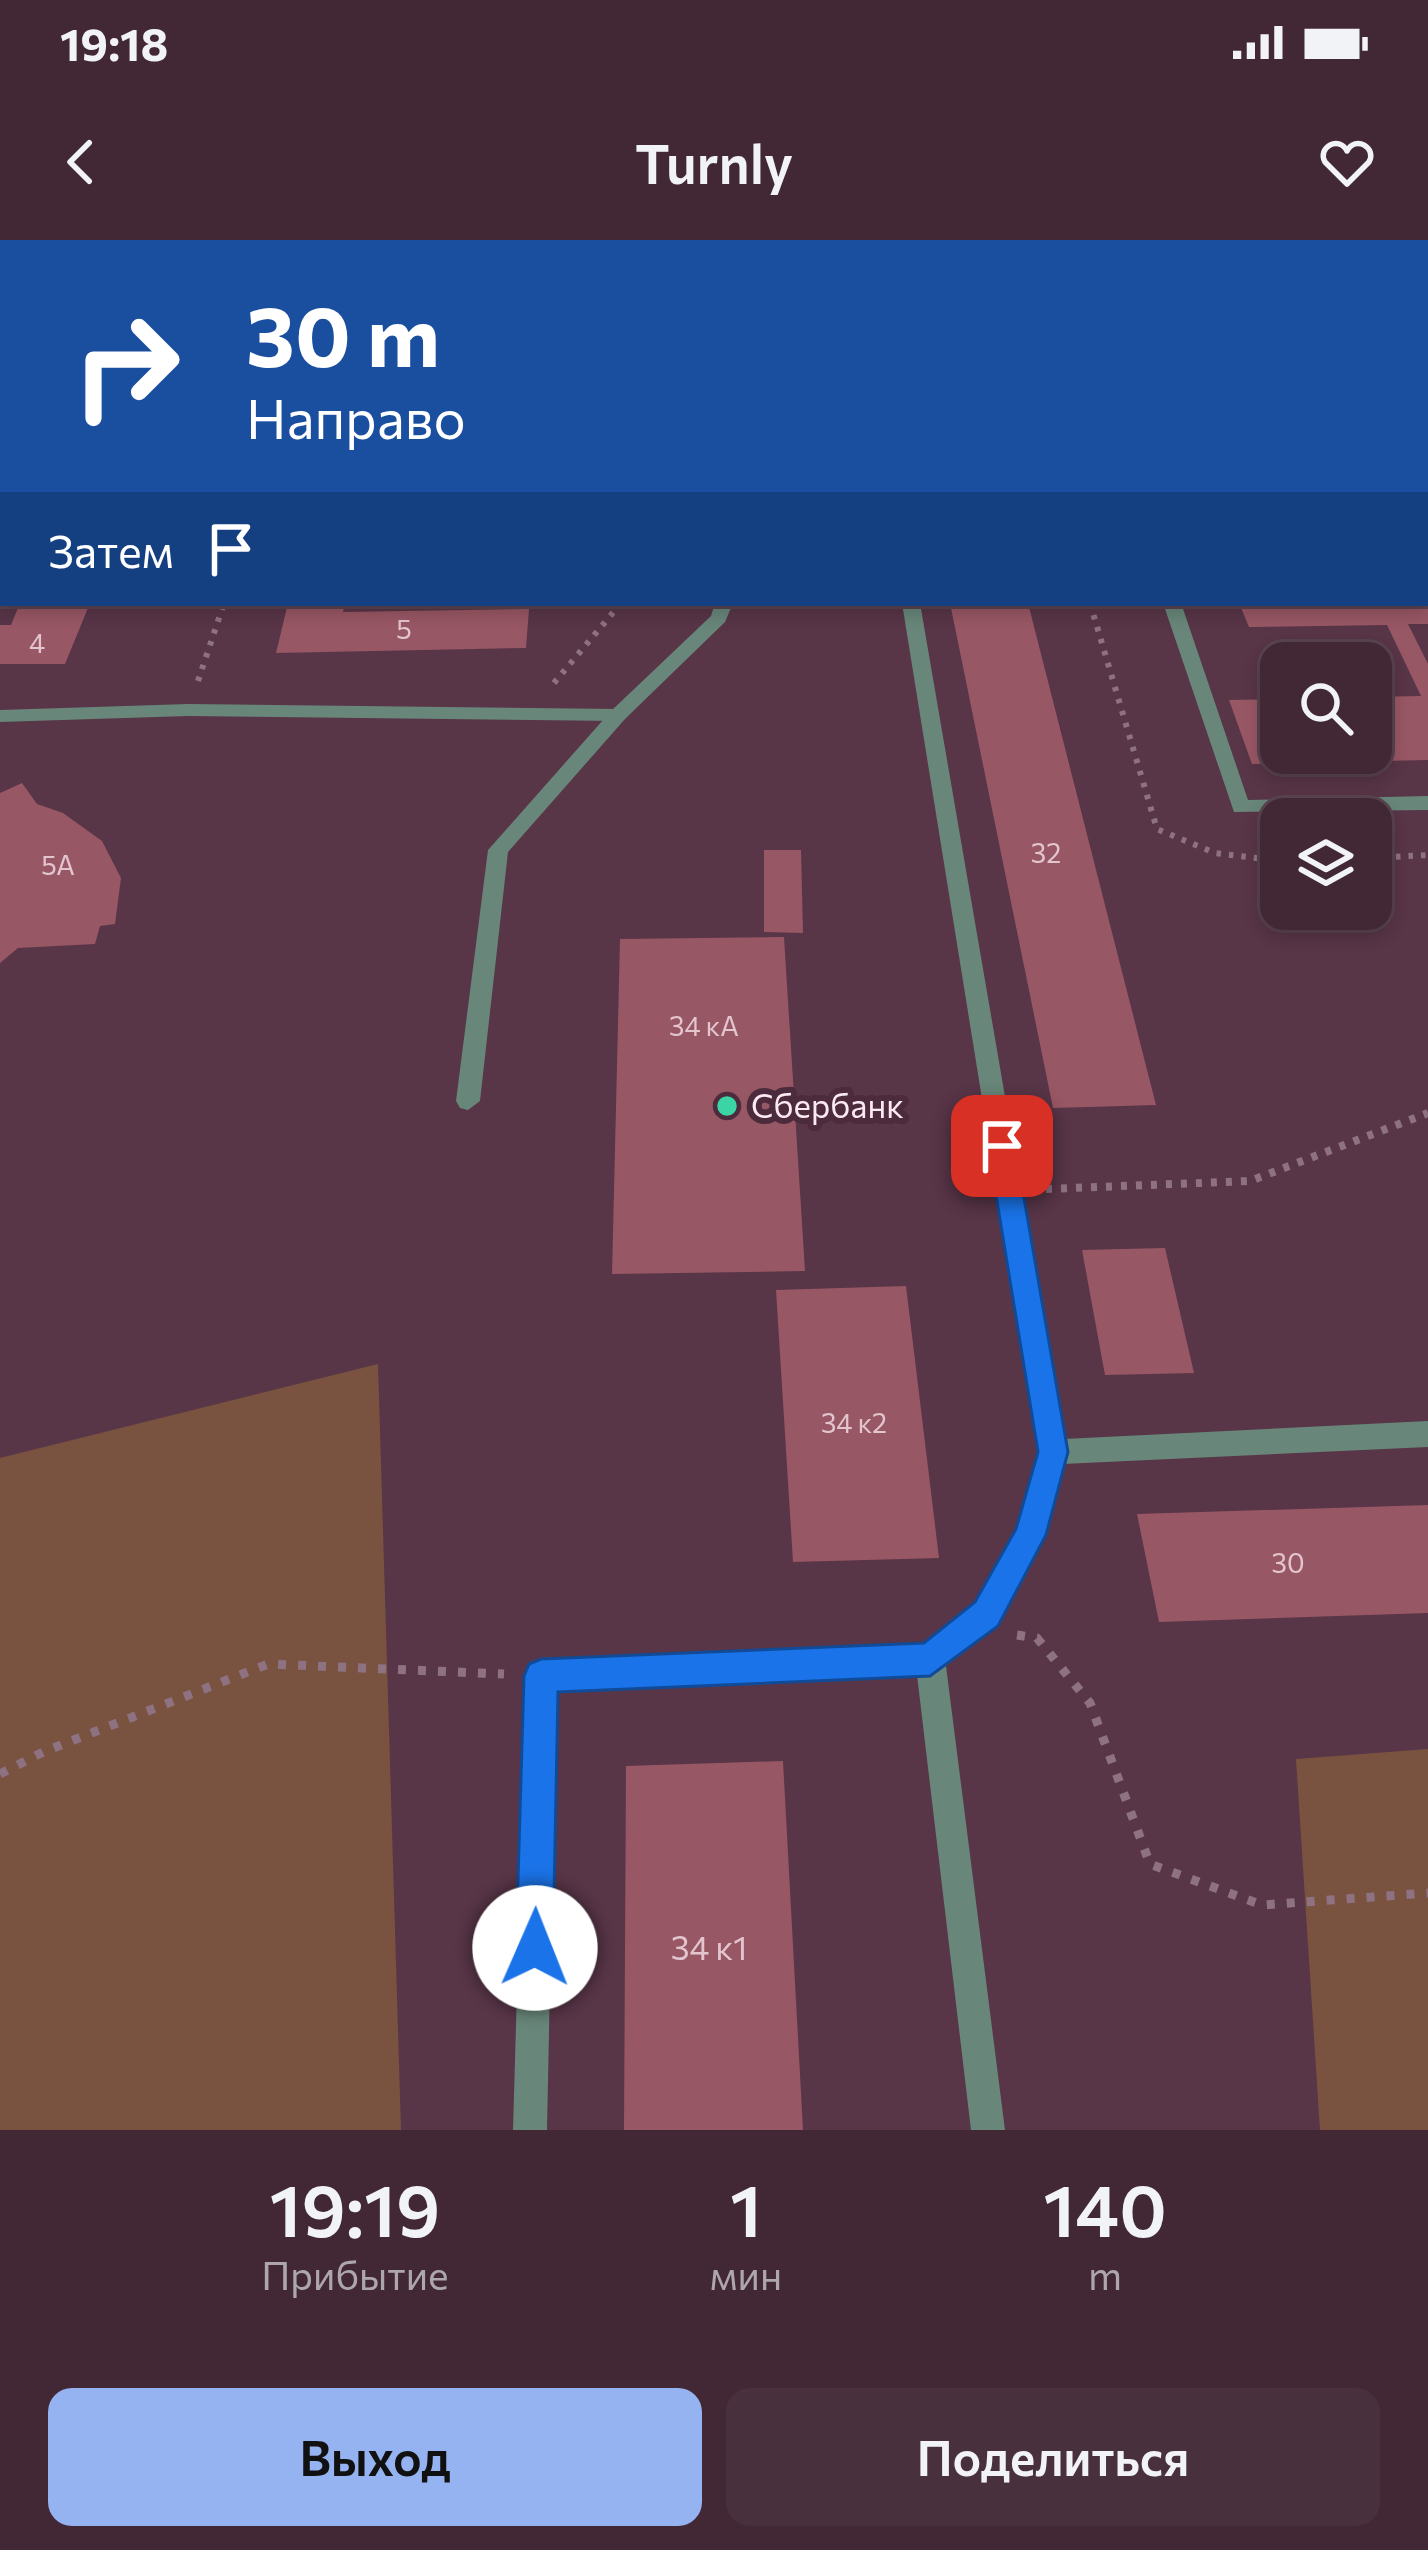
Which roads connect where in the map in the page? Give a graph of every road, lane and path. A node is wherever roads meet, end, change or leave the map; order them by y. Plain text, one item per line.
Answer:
1 (223, 606) edge
2 (723, 606) edge
3 (912, 606) edge
4 (1091, 606) edge
5 (1173, 606) edge
6 (188, 710) junction
7 (618, 715) junction
8 (0, 716) edge
9 (1428, 803) edge
10 (1428, 855) edge
11 (1392, 857) edge
12 (1260, 858) edge
13 (468, 1100) dead end
14 (1428, 1112) edge
15 (1009, 1191) junction
16 (1428, 1434) edge
17 (1053, 1452) junction
18 (969, 1628) junction
19 (930, 1660) junction
20 (541, 1676) junction
21 (0, 1774) edge
22 (1428, 1893) edge
23 (530, 2130) edge
24 (988, 2130) edge

1 - 6 path
2 - 7 street
3 - 15 street
4 - 12 path
5 - 9 street
6 - 7 street
6 - 8 street
7 - 13 street
10 - 11 path
14 - 15 path
15 - 17 street
16 - 17 street
17 - 18 street
18 - 19 street
18 - 22 path
19 - 20 street
19 - 24 street
20 - 21 path
20 - 23 street

